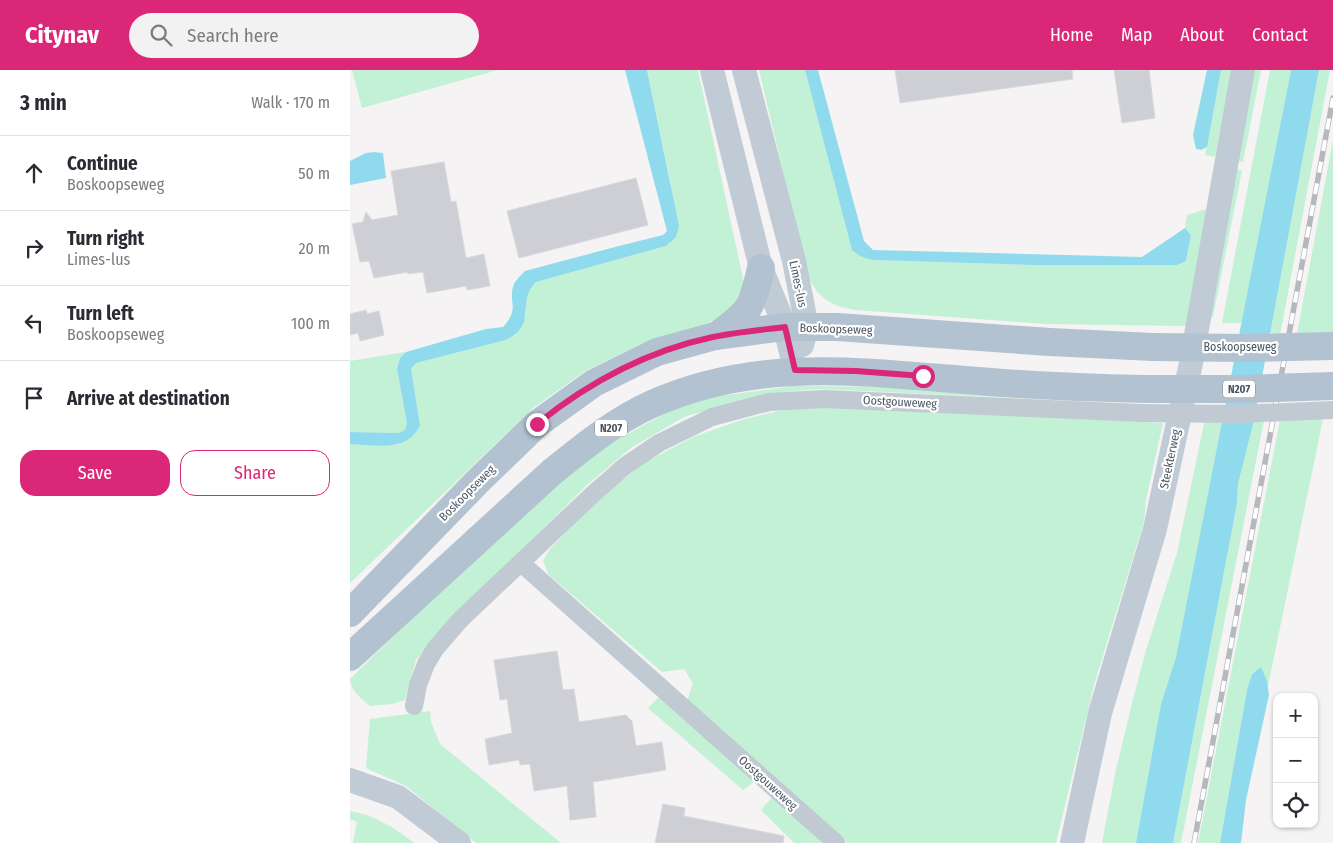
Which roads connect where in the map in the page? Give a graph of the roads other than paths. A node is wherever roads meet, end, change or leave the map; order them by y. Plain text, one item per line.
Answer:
1 (712, 70) edge
2 (744, 70) edge
3 (1243, 70) edge
4 (761, 268) junction
5 (796, 327) junction
6 (715, 336) junction
7 (1333, 346) edge
8 (795, 370) junction
9 (1333, 386) edge
10 (1143, 401) junction
11 (1333, 410) edge
12 (521, 563) junction
13 (350, 612) edge
14 (350, 657) edge
15 (414, 706) dead end
16 (350, 780) edge
17 (459, 843) edge
18 (836, 843) edge
19 (1072, 843) edge

1 - 4 main road, Limes-lus
2 - 5 main road, Limes-lus
3 - 19 main road, Steekterweg
4 - 5 main road, Limes-lus
4 - 6 main road
5 - 6 main road, Boskoopseweg
5 - 7 main road, Boskoopseweg, bridge
5 - 8 main road, Limes-lus
6 - 13 main road, Boskoopseweg
8 - 10 main road, N207
8 - 14 main road, N207
9 - 10 main road, N207, bridge
10 - 11 street, Oostgouweweg, bridge
10 - 12 street, Oostgouweweg
12 - 15 street, Oostgouweweg
12 - 18 street, Oostgouweweg
16 - 17 main road

